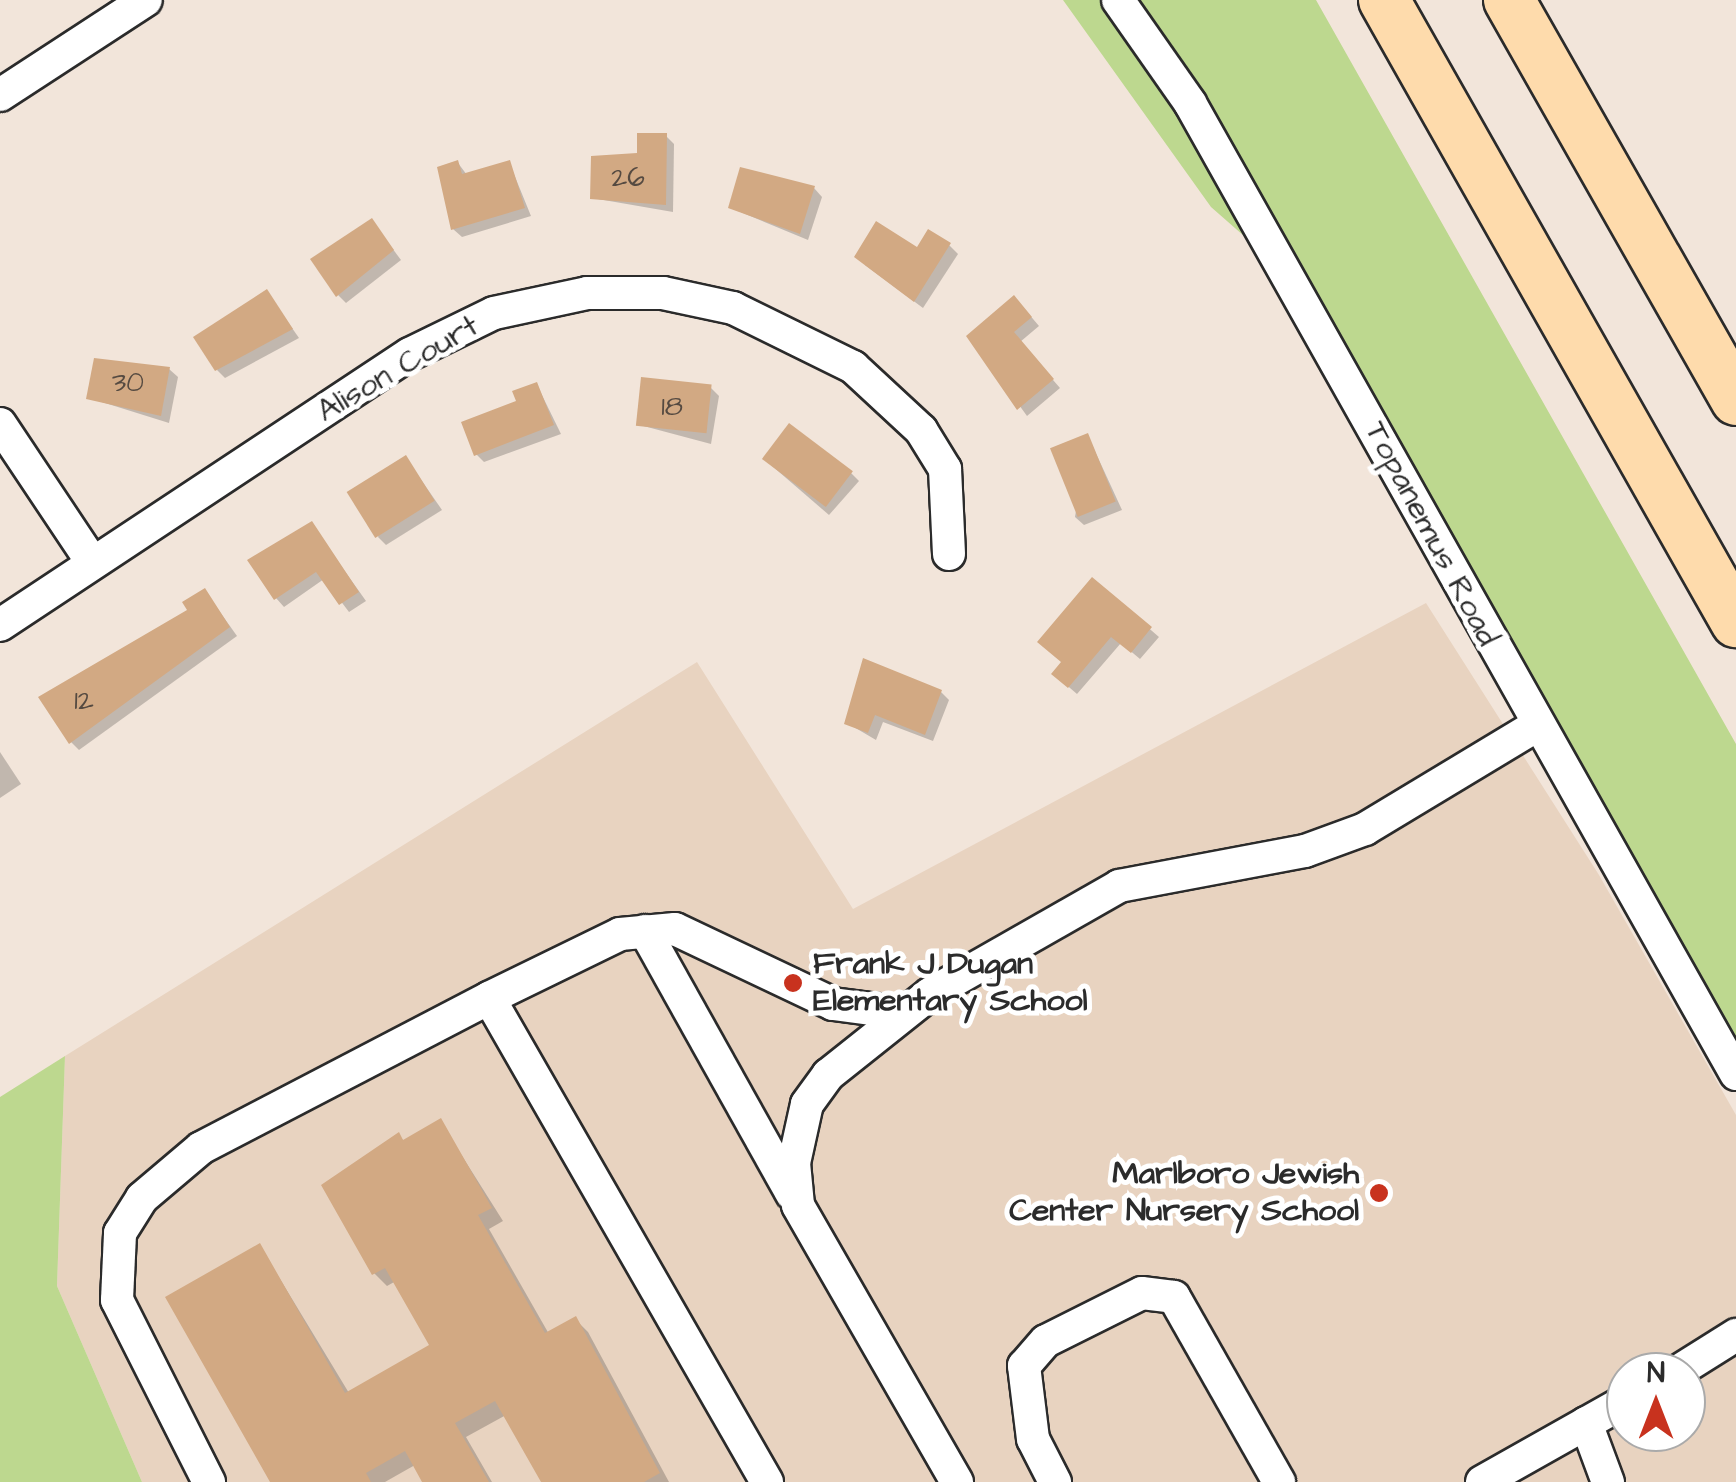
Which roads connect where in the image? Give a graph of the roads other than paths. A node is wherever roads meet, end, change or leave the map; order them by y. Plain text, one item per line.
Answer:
1 (146, 0) edge
2 (1118, 0) edge
3 (1384, 0) edge
4 (1509, 0) edge
5 (0, 95) edge
6 (1736, 400) edge
7 (0, 424) edge
8 (949, 554) dead end
9 (92, 562) junction
10 (1736, 622) edge
11 (0, 625) edge
12 (1536, 726) junction
13 (645, 931) junction
14 (489, 998) junction
15 (902, 1013) junction
16 (1736, 1074) edge
17 (798, 1204) junction
18 (1736, 1336) edge
19 (1706, 1354) edge
20 (1606, 1412) edge
21 (1586, 1423) junction
22 (209, 1482) edge
23 (767, 1482) edge
24 (957, 1482) edge
25 (1055, 1482) edge
26 (1279, 1482) edge
27 (1482, 1482) edge
28 (1608, 1482) edge

1 - 5 street
2 - 12 street, Topanemus Road
3 - 10 highway
4 - 6 highway
7 - 9 street
8 - 9 street, Alison Court
9 - 11 street, Alison Court
12 - 15 street
12 - 16 street, Topanemus Road
13 - 14 street
13 - 15 street
13 - 17 street
14 - 22 street
14 - 23 street
15 - 17 street
17 - 24 street
18 - 19 street
20 - 21 street
21 - 27 street
21 - 28 street
25 - 26 street

